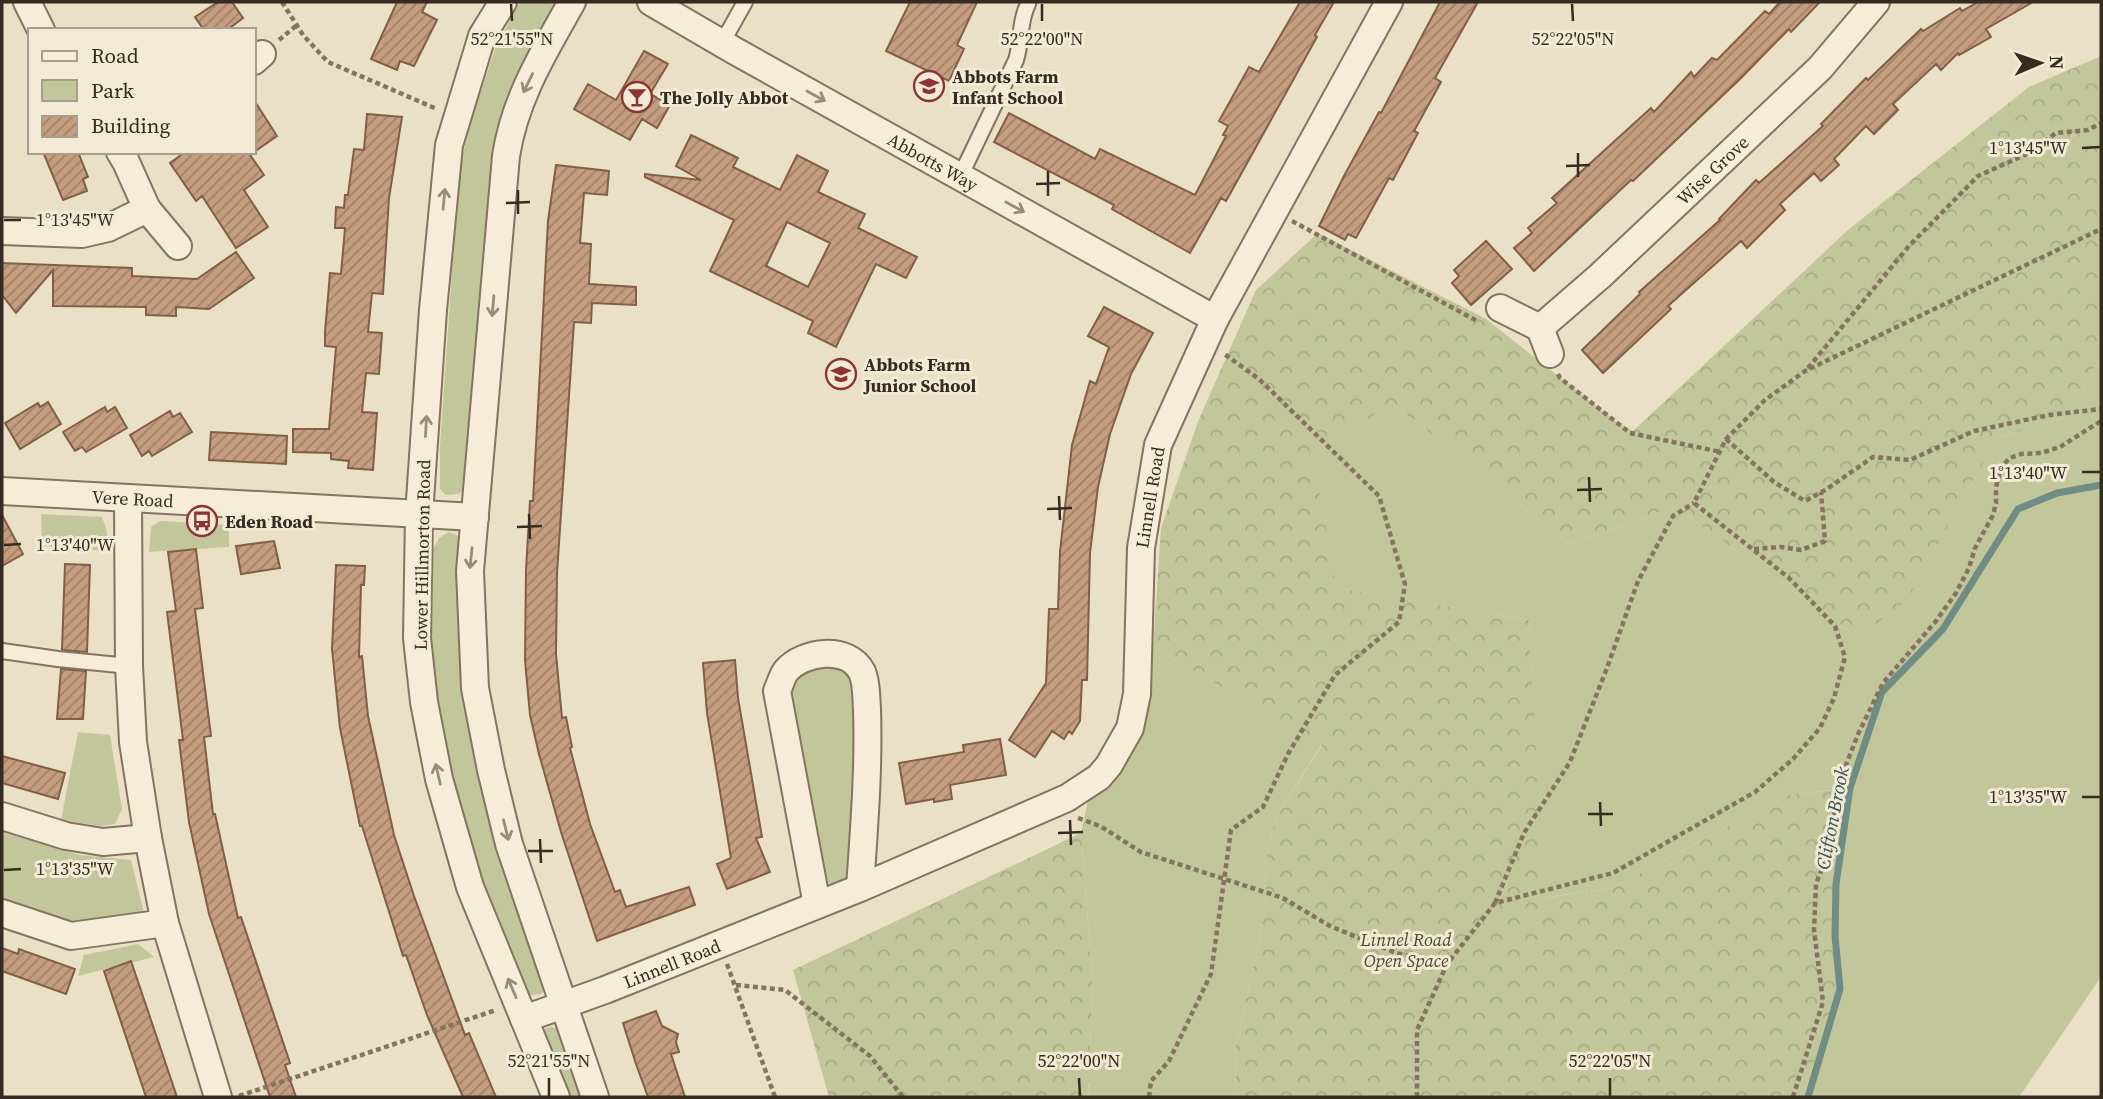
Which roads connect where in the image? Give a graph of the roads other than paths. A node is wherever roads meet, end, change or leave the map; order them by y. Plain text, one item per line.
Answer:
1 (27, 2) edge
2 (502, 2) edge
3 (572, 2) edge
4 (651, 2) edge
5 (746, 2) edge
6 (1389, 2) edge
7 (1876, 2) edge
8 (1028, 4) dead end
9 (40, 28) edge
10 (729, 47) junction
11 (129, 155) edge
12 (960, 177) junction
13 (147, 209) junction
14 (2, 231) edge
15 (178, 246) dead end
16 (1500, 308) road end
17 (1540, 328) junction
18 (1210, 330) junction
19 (1550, 354) road end
20 (2, 491) edge
21 (128, 498) junction
22 (419, 516) junction
23 (475, 517) junction
24 (2, 651) edge
25 (129, 666) junction
26 (2, 816) edge
27 (148, 838) junction
28 (860, 888) junction
29 (817, 905) junction
30 (2, 913) edge
31 (165, 923) junction
32 (564, 1004) junction
33 (521, 1011) junction
34 (218, 1097) edge
35 (556, 1097) edge
36 (596, 1097) edge

1 - 9 street
22 -> 2 street, Lower Hillmorton Road
3 -> 23 street
4 - 10 street, Abbotts Way
5 - 10 lane
6 - 18 street, Linnell Road
7 - 17 street, Wise Grove
8 - 12 lane
10 -> 12 street, Abbotts Way
11 - 13 street
12 -> 18 street, Abbotts Way
13 - 14 street
13 - 15 street
16 - 17 street
17 - 19 street
18 - 28 street, Linnell Road
20 - 21 street, Vere Road
21 - 22 street, Vere Road
21 - 25 street
22 - 23 street, Vere Road
33 -> 22 street, Lower Hillmorton Road
23 -> 32 street
24 - 25 lane
25 - 27 street
26 - 27 street
27 - 31 street
28 - 29 street, Linnell Road
28 - 29 street
29 - 32 street, Linnell Road
30 - 31 street
31 - 34 street
32 - 33 street, Linnell Road
32 - 36 street
33 - 35 street, Lower Hillmorton Road

